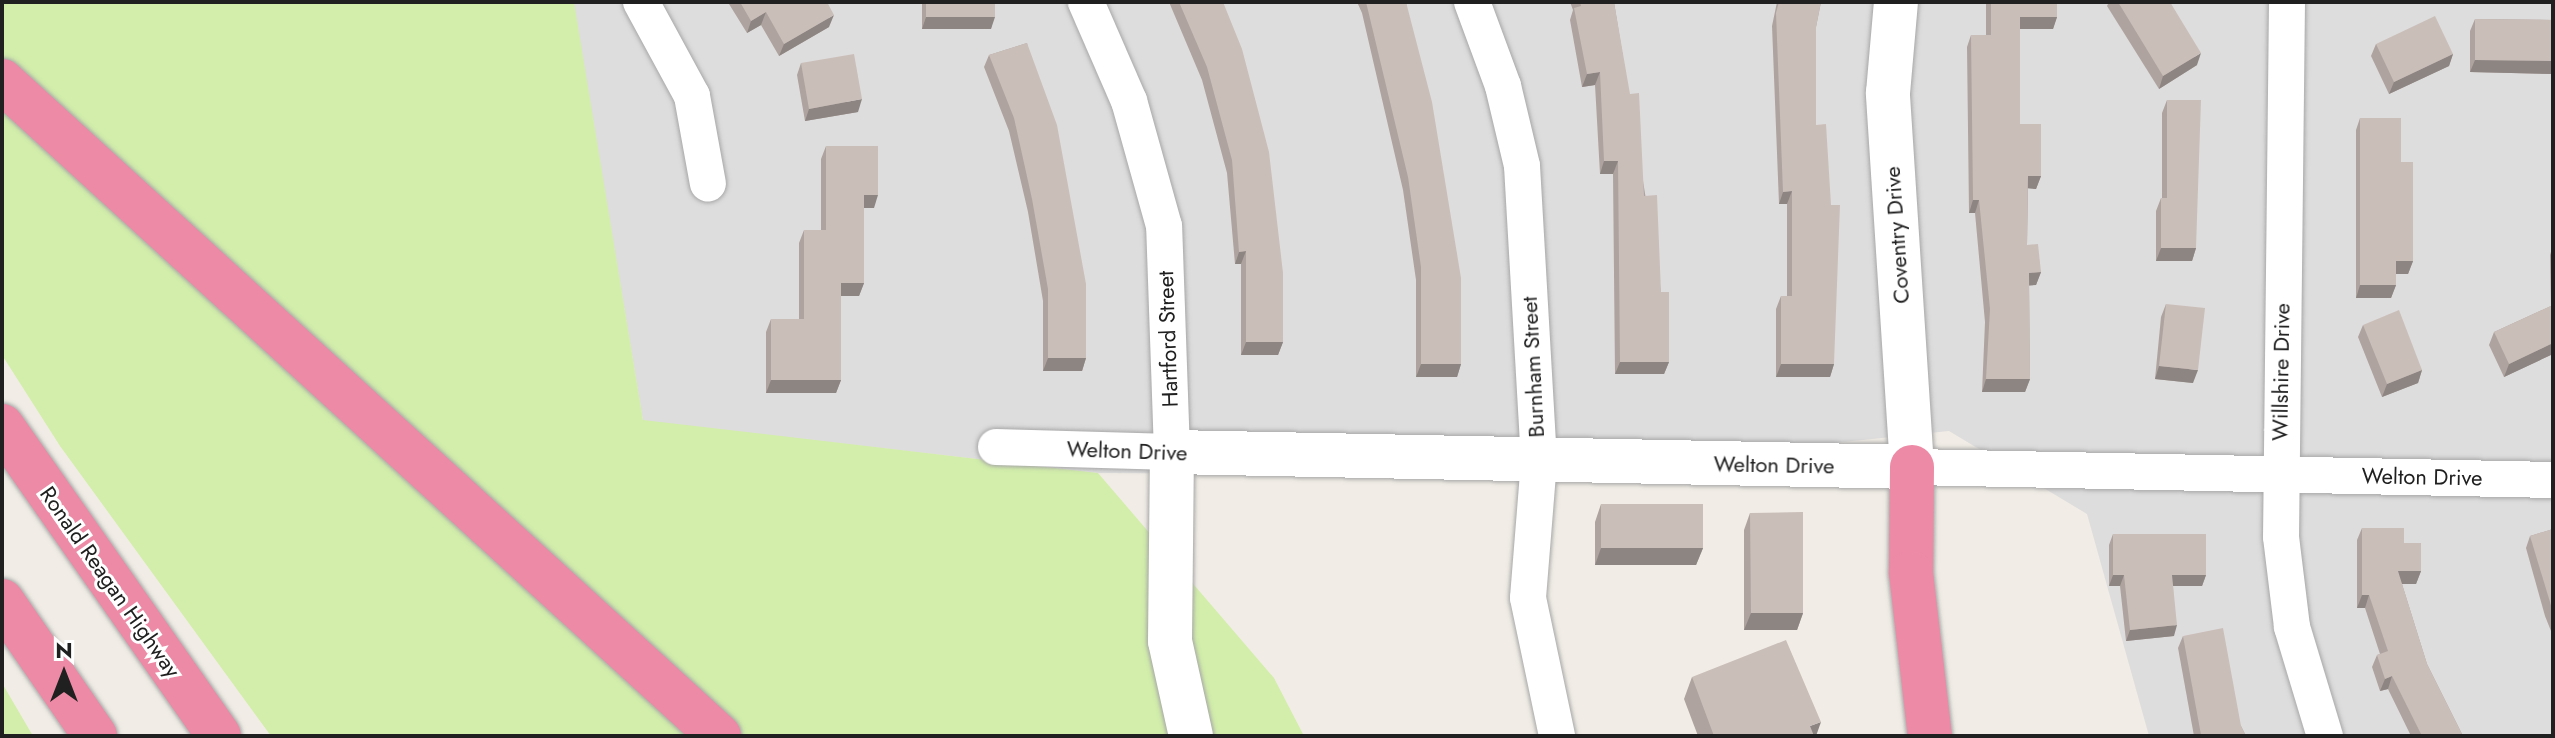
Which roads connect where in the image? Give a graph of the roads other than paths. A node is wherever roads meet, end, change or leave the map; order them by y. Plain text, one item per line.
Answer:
1 (641, 2) edge
2 (1086, 2) edge
3 (1472, 2) edge
4 (1896, 2) edge
5 (2287, 2) edge
6 (2, 81) edge
7 (708, 184) dead end
8 (2, 426) edge
9 (996, 447) dead end
10 (1172, 452) junction
11 (1539, 461) junction
12 (1912, 467) junction
13 (2280, 475) junction
14 (2553, 480) edge
15 (2, 601) edge
16 (95, 736) edge
17 (219, 736) edge
18 (719, 736) edge
19 (1191, 736) edge
20 (1557, 736) edge
21 (1930, 736) edge
22 (2325, 736) edge

1 - 7 street
2 - 10 street, Hartford Street
3 - 11 street, Burnham Street
4 - 12 street, Coventry Drive
5 - 13 street, Willshire Drive
6 - 18 highway
8 - 17 highway, Ronald Reagan Highway
9 - 10 street, Welton Drive
10 - 11 street, Welton Drive
10 - 19 street, Hartford Street
11 - 12 street, Welton Drive
11 - 20 street, Burnham Street
12 - 13 street, Welton Drive
12 - 21 highway
13 - 14 street, Welton Drive
13 - 22 street, Willshire Drive
15 - 16 highway

